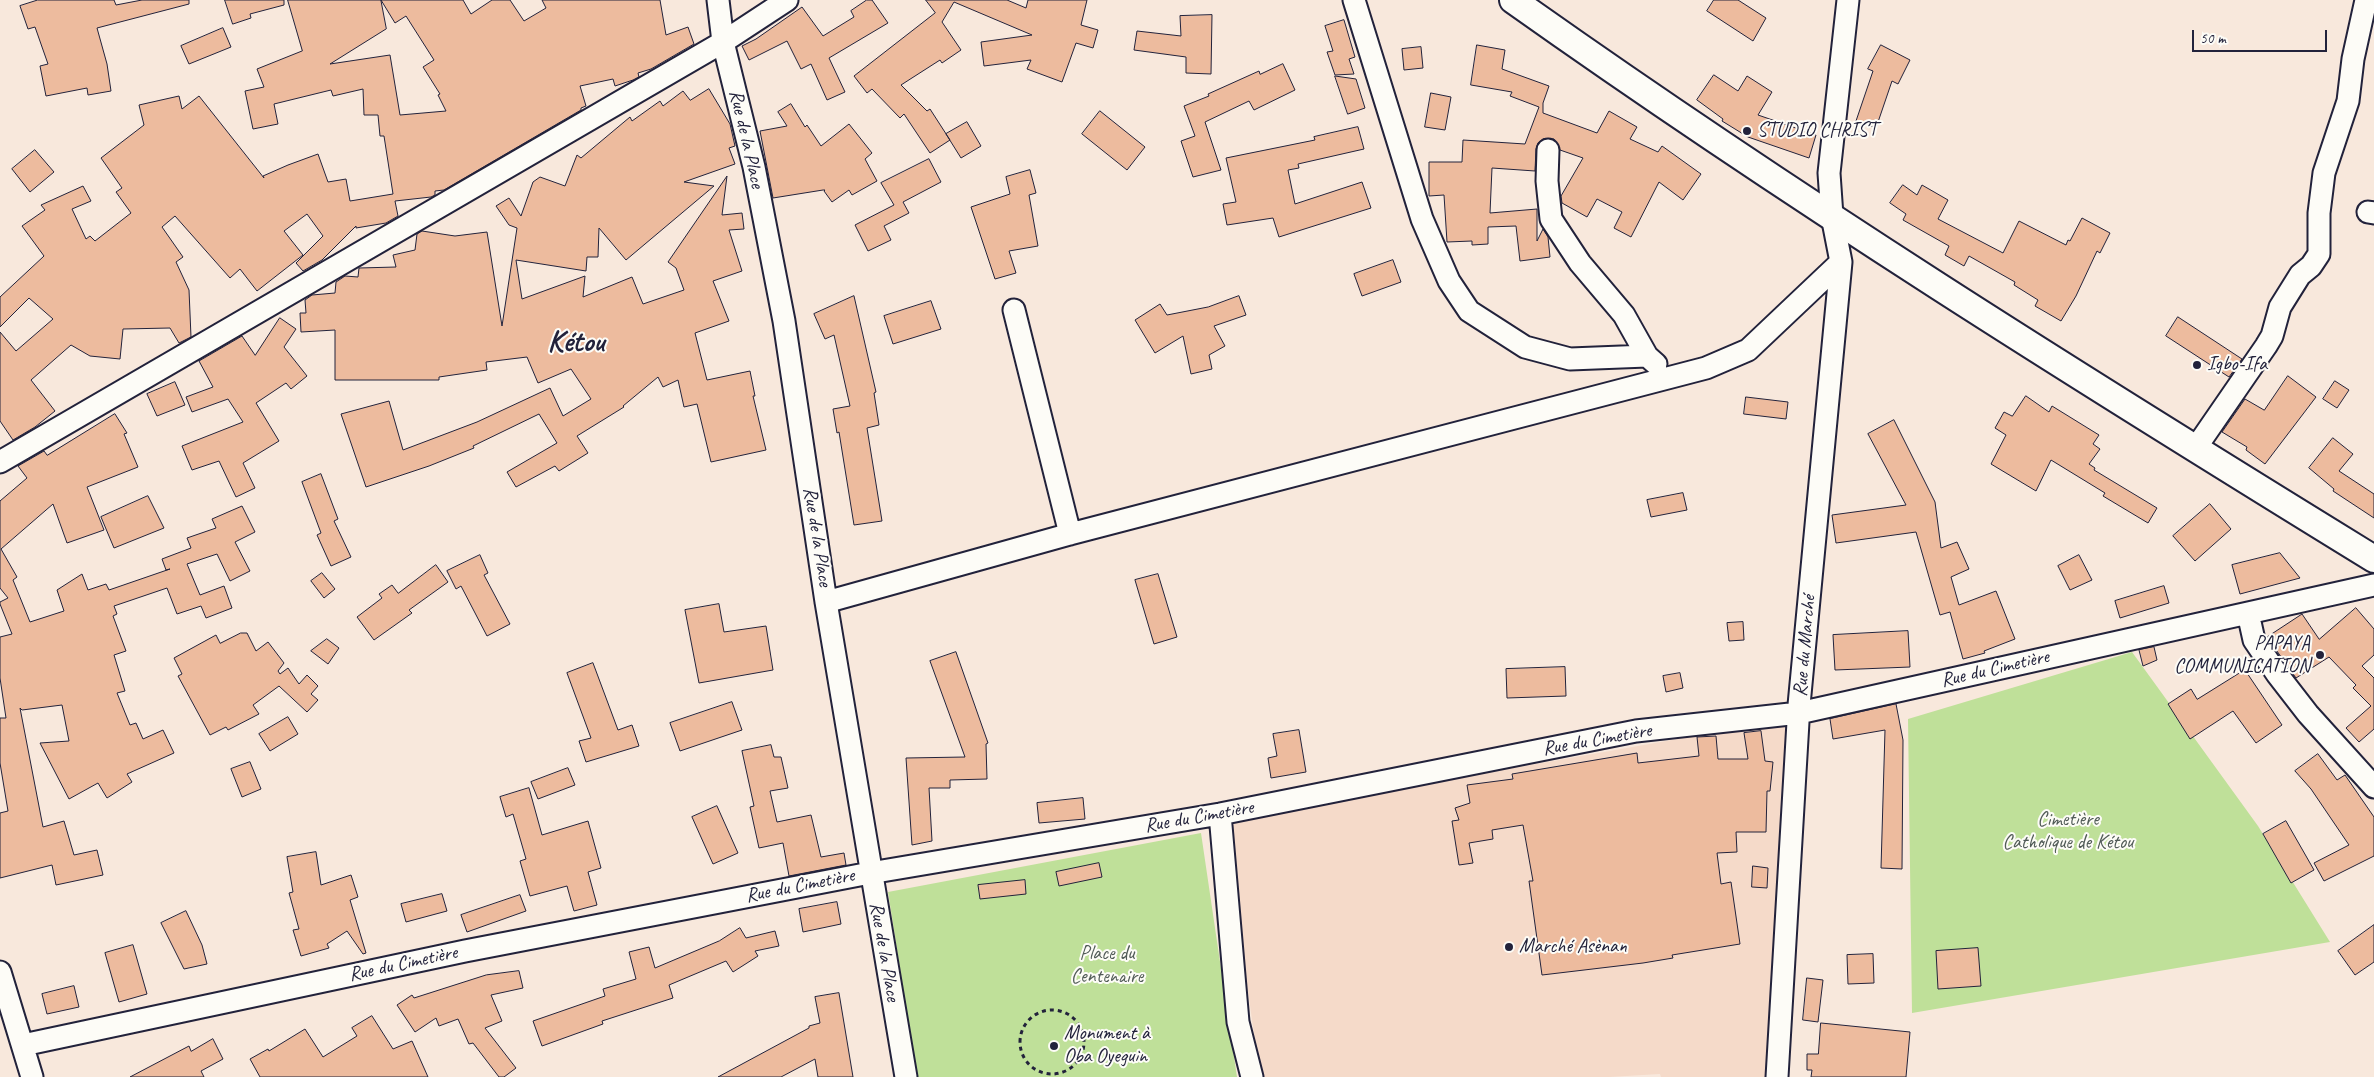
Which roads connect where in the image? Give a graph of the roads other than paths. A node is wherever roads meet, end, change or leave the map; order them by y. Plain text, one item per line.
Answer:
1 (718, 0) edge
2 (787, 0) edge
3 (1354, 0) edge
4 (1513, 0) edge
5 (1848, 0) edge
6 (2366, 0) edge
7 (723, 42) junction
8 (1548, 150) dead end
9 (1832, 216) junction
10 (1841, 262) junction
11 (1014, 310) dead end
12 (1648, 356) junction
13 (1671, 378) junction
14 (2195, 449) junction
15 (0, 462) edge
16 (1070, 534) junction
17 (2374, 560) edge
18 (2374, 585) edge
19 (826, 602) junction
20 (2248, 612) junction
21 (1798, 713) junction
22 (2374, 787) edge
23 (1220, 814) junction
24 (870, 872) junction
25 (0, 975) edge
26 (23, 1045) junction
27 (32, 1077) edge
28 (906, 1077) edge
29 (1252, 1077) edge
30 (1777, 1077) edge

1 - 7 street, Rue de la Place
2 - 7 street
3 - 12 street
4 - 9 main road
5 - 9 street, Rue du Marché
6 - 14 street
7 - 15 street
7 - 19 street, Rue de la Place
8 - 12 street
9 - 10 street, Rue du Marché
9 - 14 main road
10 - 13 street
10 - 21 street, Rue du Marché
11 - 16 street
12 - 13 street
13 - 16 street
14 - 17 main road
16 - 19 street
18 - 20 street, Rue du Cimetière
19 - 24 street, Rue de la Place
20 - 21 street, Rue du Cimetière
20 - 22 street
21 - 23 street, Rue du Cimetière
21 - 30 street, Rue du Marché
23 - 24 street, Rue du Cimetière
23 - 29 street
24 - 26 street, Rue du Cimetière
24 - 28 street, Rue de la Place
25 - 26 street
26 - 27 street

